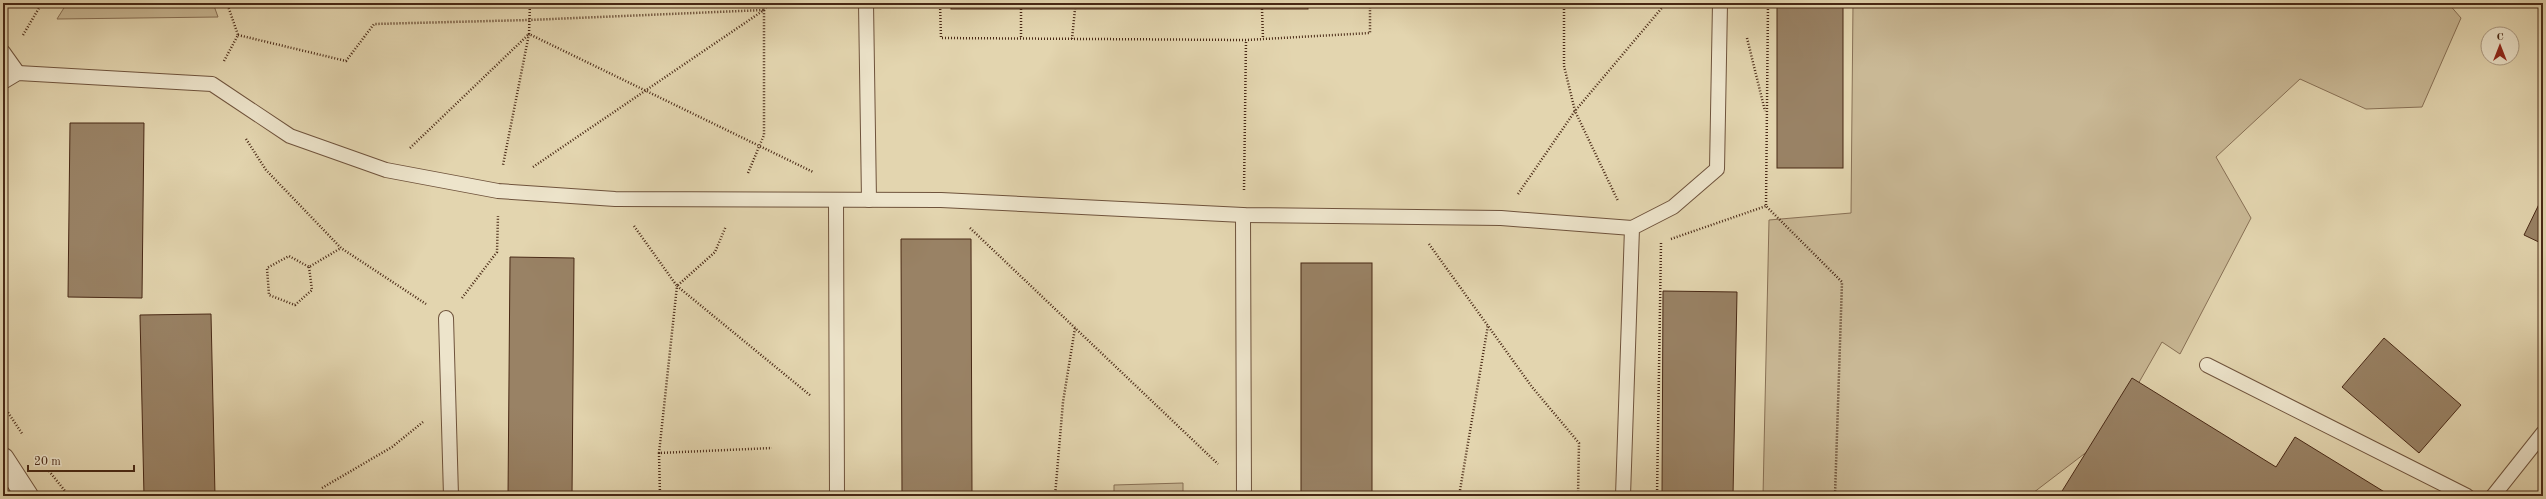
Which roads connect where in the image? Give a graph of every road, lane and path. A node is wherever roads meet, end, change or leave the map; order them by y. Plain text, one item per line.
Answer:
1 (42, 3) edge
2 (227, 3) edge
3 (530, 3) edge
4 (768, 3) edge
5 (866, 3) edge
6 (940, 3) edge
7 (1370, 3) edge
8 (1564, 3) edge
9 (1666, 3) edge
10 (1720, 3) edge
11 (1768, 3) edge
12 (764, 10) junction
13 (1021, 10) dead end
14 (1075, 10) dead end
15 (1262, 10) dead end
16 (529, 20) junction
17 (1746, 33) dead end
18 (529, 34) junction
19 (238, 35) junction
20 (1021, 39) junction
21 (1072, 39) junction
22 (1263, 39) junction
23 (1246, 40) junction
24 (5, 56) edge
25 (18, 73) junction
26 (3, 82) edge
27 (212, 84) junction
28 (646, 91) junction
29 (1575, 112) junction
30 (1767, 116) junction
31 (245, 137) dead end
32 (386, 170) junction
33 (820, 176) dead end
34 (498, 191) junction
35 (836, 200) junction
36 (869, 200) junction
37 (941, 200) junction
38 (1766, 206) junction
39 (1243, 215) junction
40 (1408, 216) junction
41 (1501, 218) junction
42 (1632, 228) junction
43 (341, 248) junction
44 (309, 266) junction
45 (446, 318) junction
46 (1488, 324) junction
47 (1075, 328) junction
48 (2207, 365) dead end
49 (448, 402) junction
50 (837, 417) junction
51 (2543, 434) edge
52 (772, 448) dead end
53 (660, 453) junction
54 (3, 459) edge
55 (322, 488) dead end
56 (1244, 492) edge
57 (27, 496) edge
58 (450, 496) edge
59 (660, 496) edge
60 (837, 496) edge
61 (1055, 496) edge
62 (1458, 496) edge
63 (1578, 496) edge
64 (1623, 496) edge
65 (1657, 496) edge
66 (1835, 496) edge
67 (2467, 496) edge
68 (2493, 496) edge

1 - 24 path
2 - 19 path
3 - 16 path
4 - 12 path
5 - 36 lane
6 - 20 path
7 - 22 path
8 - 29 path
9 - 29 path
10 - 42 lane
11 - 30 path
12 - 16 path
12 - 28 path
13 - 20 path
14 - 21 path
15 - 22 path
16 - 18 path
16 - 19 path
17 - 30 path
18 - 28 path
18 - 32 path
18 - 34 path
19 - 27 path
20 - 21 path
21 - 23 path
22 - 23 path
23 - 39 path
24 - 25 lane
25 - 26 lane
25 - 27 lane
27 - 32 lane
28 - 33 path
28 - 34 path
29 - 41 path
29 - 42 path
30 - 38 path
31 - 43 path
32 - 34 lane
34 - 35 lane
34 - 45 path
35 - 36 lane
35 - 50 lane
36 - 37 lane
37 - 39 lane
37 - 47 path
38 - 65 path
38 - 66 path
39 - 40 lane
39 - 56 lane
40 - 41 lane
40 - 46 path
41 - 42 lane
42 - 64 lane
43 - 44 path
43 - 45 path
44 - 44 path
45 - 49 lane
46 - 62 path
46 - 63 path
47 - 56 path
47 - 61 path
48 - 67 lane
49 - 55 path
49 - 58 lane
50 - 53 path
50 - 60 lane
51 - 68 lane
52 - 53 path
53 - 59 path
54 - 57 street

